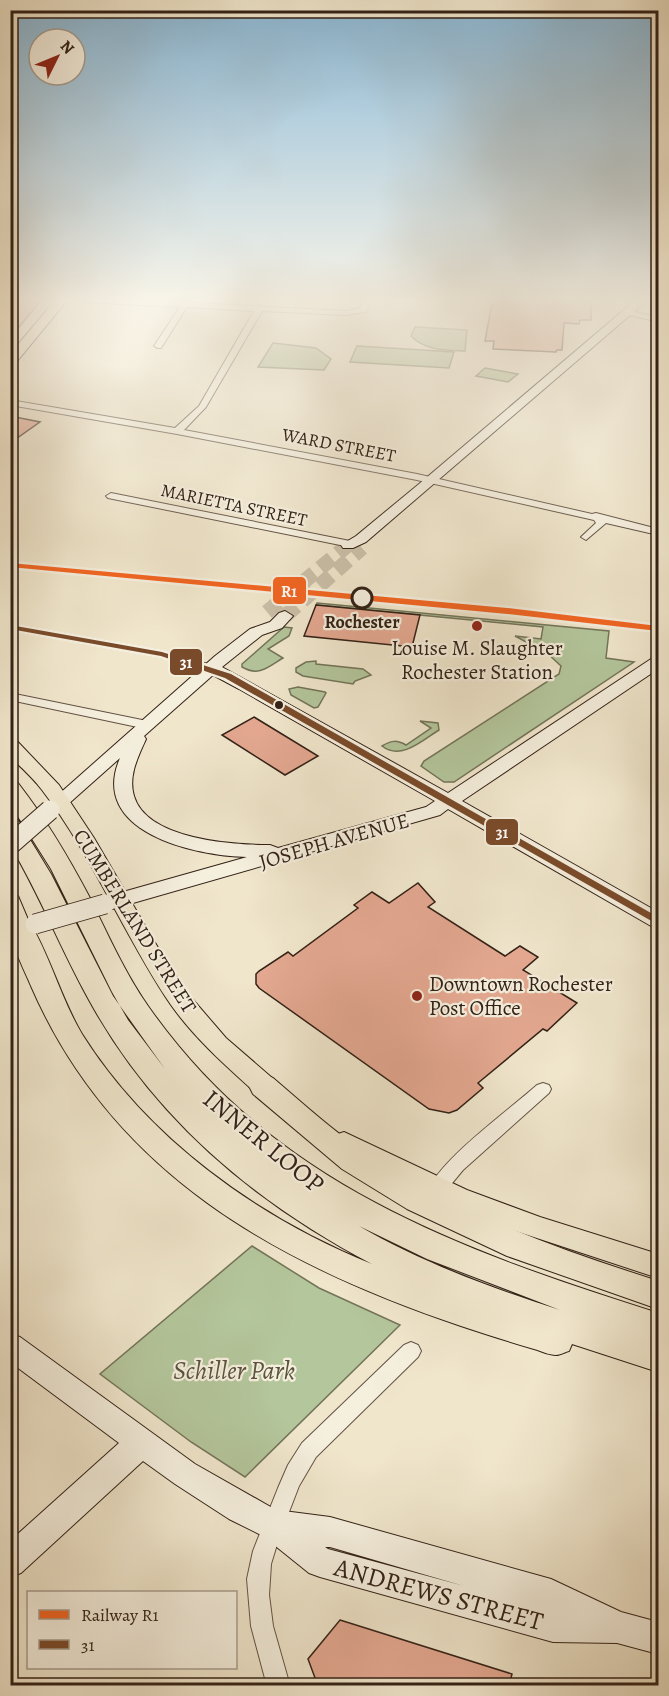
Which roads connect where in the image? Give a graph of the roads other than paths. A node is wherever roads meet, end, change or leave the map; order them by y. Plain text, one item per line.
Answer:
1 (219, 377) edge
2 (553, 377) edge
3 (10, 402) edge
4 (177, 431) junction
5 (432, 481) junction
6 (111, 496) dead end
7 (596, 516) junction
8 (658, 532) edge
9 (586, 537) dead end
10 (355, 544) joint
11 (267, 612) tunnel mouth
12 (285, 616) tunnel mouth
13 (10, 627) edge
14 (256, 632) junction
15 (657, 663) edge
16 (211, 669) junction
17 (10, 696) edge
18 (147, 725) junction
19 (10, 746) edge
20 (10, 788) edge
21 (449, 802) junction
22 (55, 806) junction
23 (10, 825) edge
24 (10, 845) edge
25 (320, 845) junction
26 (112, 902) junction
27 (19, 921) edge
28 (658, 921) edge
29 (263, 1086) junction
30 (543, 1089) dead end
31 (438, 1188) junction
32 (658, 1266) edge
33 (658, 1295) edge
34 (658, 1328) edge
35 (10, 1346) edge
36 (411, 1351) dead end
37 (658, 1357) edge
38 (658, 1367) edge
39 (141, 1442) junction
40 (274, 1525) junction
41 (10, 1562) edge
42 (617, 1627) junction
43 (658, 1638) edge
44 (279, 1686) edge

1 - 4 street
2 - 5 main road
3 - 4 street, WARD STREET
4 - 5 street, WARD STREET
5 - 7 street, WARD STREET
5 - 10 main road
6 - 10 street, MARIETTA STREET
7 - 8 street, WARD STREET
7 - 9 street
11 - 14 main road
12 - 14 main road
13 - 16 street
14 - 16 main road
15 - 21 main road, JOSEPH AVENUE
16 - 18 main road
16 - 21 main road
17 - 18 street
18 - 22 main road
18 - 25 main road
19 - 22 main road, CUMBERLAND STREET
20 - 34 highway, INNER LOOP
21 - 25 main road, JOSEPH AVENUE
21 - 28 main road
22 - 24 main road, bridge
22 - 26 main road, CUMBERLAND STREET
23 - 37 highway, INNER LOOP
25 - 26 main road, JOSEPH AVENUE
26 - 27 main road, JOSEPH AVENUE, bridge
26 - 29 main road, CUMBERLAND STREET
27 - 38 highway
29 - 31 main road, CUMBERLAND STREET
29 - 33 highway
30 - 31 street
31 - 32 main road, CUMBERLAND STREET
35 - 39 main road, ANDREWS STREET
36 - 40 street
39 - 40 main road, ANDREWS STREET
39 - 41 main road
40 - 42 main road, ANDREWS STREET
40 - 42 main road, ANDREWS STREET
40 - 44 street
42 - 43 main road, ANDREWS STREET

